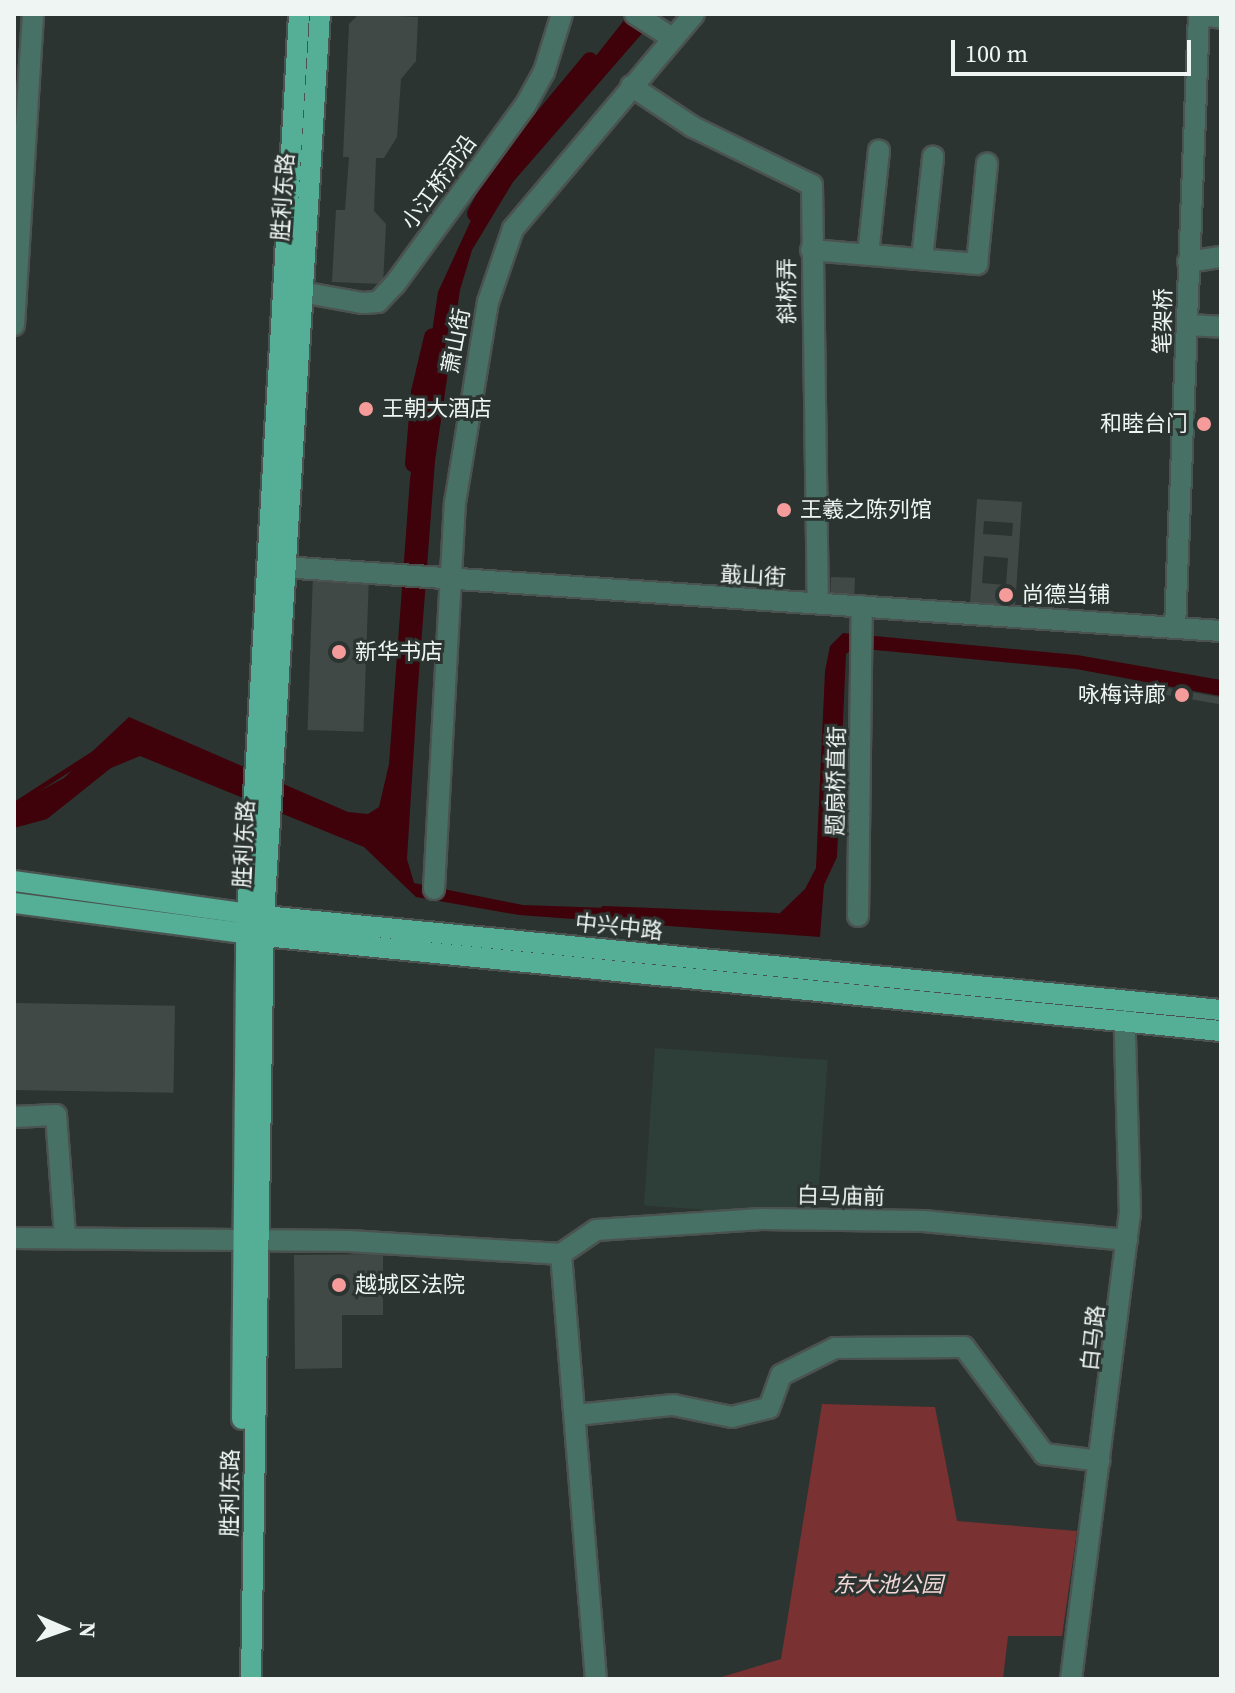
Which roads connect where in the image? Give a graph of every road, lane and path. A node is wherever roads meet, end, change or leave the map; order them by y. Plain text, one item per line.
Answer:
1 (33, 14) edge
2 (299, 14) edge
3 (320, 14) edge
4 (562, 14) edge
5 (635, 14) edge
6 (694, 14) edge
7 (1199, 14) edge
8 (1221, 18) edge
9 (668, 35) junction
10 (631, 86) junction
11 (879, 151) dead end
12 (933, 157) dead end
13 (987, 163) dead end
14 (811, 250) junction
15 (868, 255) junction
16 (1221, 257) edge
17 (922, 259) junction
18 (1188, 262) junction
19 (301, 292) junction
20 (14, 325) edge
21 (1188, 325) junction
22 (1221, 327) edge
23 (282, 567) junction
24 (444, 580) junction
25 (818, 603) junction
26 (862, 616) junction
27 (1175, 628) junction
28 (1221, 631) edge
29 (264, 762) junction
30 (14, 881) edge
31 (434, 889) dead end
32 (14, 903) edge
33 (858, 916) dead end
34 (255, 925) junction
35 (1221, 1010) edge
36 (1124, 1011) junction
37 (1221, 1031) edge
38 (14, 1117) edge
39 (65, 1236) junction
40 (14, 1238) edge
41 (1127, 1240) junction
42 (251, 1241) junction
43 (561, 1254) junction
44 (576, 1415) junction
45 (1100, 1461) junction
46 (239, 1679) edge
47 (251, 1679) edge
48 (596, 1679) edge
49 (1071, 1679) edge

1 - 20 street
2 - 29 main road, 胜利东路
3 - 19 main road, 胜利东路
4 - 19 street, 小江桥河沿
5 - 9 street
6 - 9 street, 萧山街
7 - 8 street
7 - 18 street, 笔架桥
9 - 10 street, 萧山街
10 - 14 street, 斜桥弄
10 - 24 street, 萧山街
11 - 15 street
12 - 17 street
13 - 17 street
14 - 15 street
14 - 25 street, 斜桥弄
15 - 17 street
16 - 18 street
18 - 21 street, 笔架桥
19 - 23 main road, 胜利东路
21 - 22 street
21 - 27 street, 笔架桥
23 - 24 street, 蕺山街
23 - 29 main road, 胜利东路
24 - 25 street, 蕺山街
24 - 31 street, 萧山街
25 - 26 street, 蕺山街
26 - 27 street, 蕺山街
26 - 33 street, 题扇桥直街
27 - 28 street, 蕺山街
29 - 34 main road, 胜利东路
30 - 34 main road, 中兴中路
32 - 34 main road, 中兴中路
34 - 36 main road, 中兴中路
34 - 42 main road, 胜利东路
35 - 36 main road, 中兴中路
36 - 37 main road, 中兴中路
36 - 41 street, 白马路
38 - 39 street
39 - 40 street
39 - 42 street
41 - 43 street, 白马庙前
41 - 45 street, 白马路
42 - 43 street
42 - 46 main road, 胜利东路
42 - 47 main road, 胜利东路
43 - 44 street
44 - 45 street
44 - 48 street
45 - 49 street, 白马路

